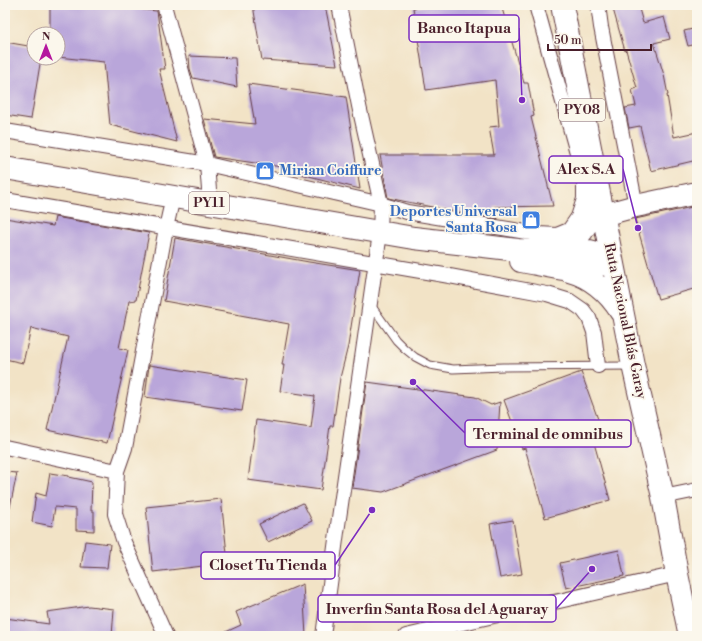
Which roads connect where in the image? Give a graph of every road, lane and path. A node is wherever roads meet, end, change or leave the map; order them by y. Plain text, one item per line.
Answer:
1 (164, 5) edge
2 (339, 5) edge
3 (536, 5) edge
4 (562, 5) edge
5 (598, 5) edge
6 (5, 131) edge
7 (206, 164) junction
8 (5, 168) edge
9 (595, 179) junction
10 (697, 193) edge
11 (173, 197) junction
12 (5, 200) edge
13 (210, 203) junction
14 (381, 204) junction
15 (636, 206) junction
16 (603, 215) junction
17 (166, 228) junction
18 (380, 233) junction
19 (561, 259) junction
20 (612, 259) junction
21 (375, 264) junction
22 (370, 303) junction
23 (623, 315) junction
24 (598, 366) junction
25 (633, 366) junction
26 (5, 447) edge
27 (117, 471) junction
28 (697, 490) edge
29 (664, 497) junction
30 (677, 574) junction
31 (166, 636) edge
32 (323, 636) edge
33 (406, 636) edge
34 (690, 636) edge

1 - 7 street
2 - 14 street
3 - 14 street
4 - 9 highway, Ruta Nacional Blás Garay / PY08
5 - 15 street
6 - 7 street
7 - 13 street
7 - 14 street
8 - 11 highway, PY11
9 - 16 highway, Ruta Nacional Blás Garay / PY08
9 - 19 highway
10 - 15 highway
11 - 13 highway, PY11
11 - 17 street
12 - 17 street
13 - 18 highway, PY11
14 - 18 street
15 - 16 highway
16 - 20 highway, Ruta Nacional Blás Garay / PY08
17 - 21 street
17 - 27 street
18 - 19 highway, PY11
18 - 21 street
19 - 20 highway, PY11
19 - 23 highway
20 - 23 highway, Ruta Nacional Blás Garay / PY08
21 - 22 street
21 - 24 street
22 - 24 lane
22 - 32 street
23 - 25 highway, Ruta Nacional Blás Garay / PY08
24 - 25 lane
25 - 29 highway, Ruta Nacional Blás Garay / PY08
26 - 27 street
27 - 31 street
28 - 29 street
29 - 30 highway, Ruta Nacional Blás Garay / PY08
30 - 33 street
30 - 34 highway, Ruta Nacional Blás Garay / PY08

